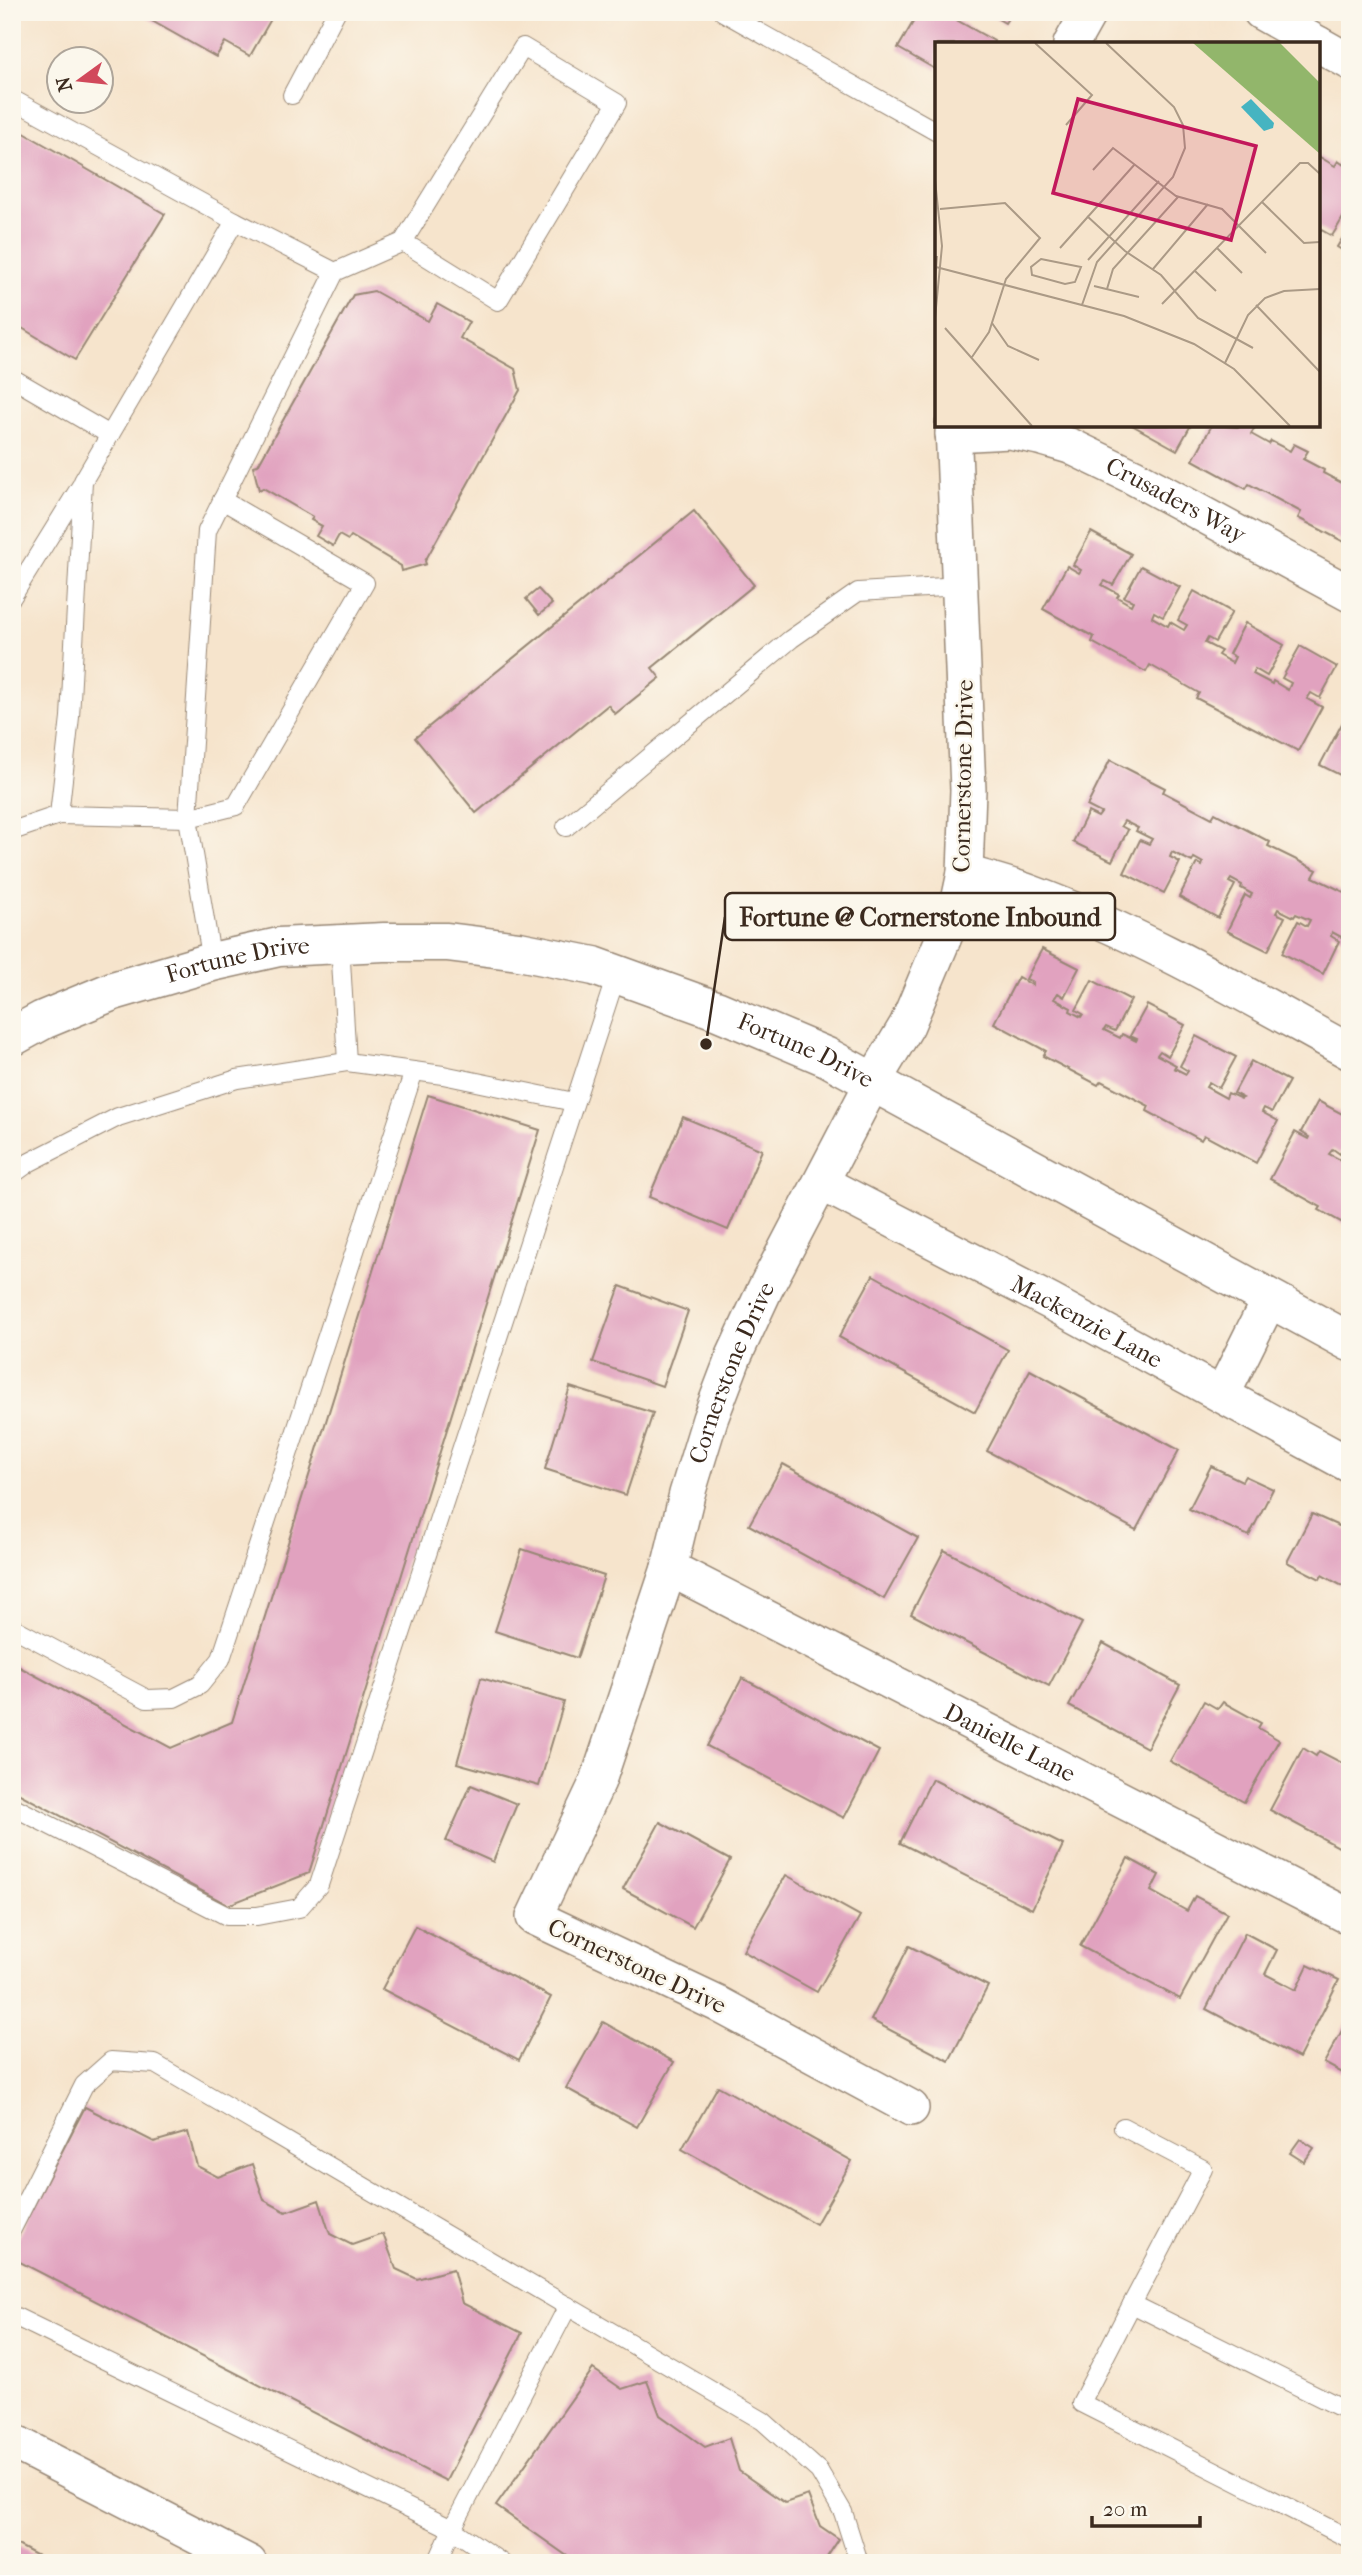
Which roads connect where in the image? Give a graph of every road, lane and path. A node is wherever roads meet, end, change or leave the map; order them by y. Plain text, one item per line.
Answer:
1 (336, 12) edge
2 (723, 12) edge
3 (1089, 12) edge
4 (1261, 12) edge
5 (1072, 42) edge
6 (1314, 42) edge
7 (1320, 45) edge
8 (1350, 62) edge
9 (292, 95) dead end
10 (12, 99) edge
11 (935, 131) edge
12 (235, 221) junction
13 (403, 242) junction
14 (335, 272) junction
15 (12, 378) edge
16 (953, 430) edge
17 (110, 435) junction
18 (83, 481) junction
19 (222, 500) junction
20 (961, 586) junction
21 (1350, 594) edge
22 (12, 597) edge
23 (59, 815) junction
24 (188, 818) junction
25 (566, 827) dead end
26 (12, 831) edge
27 (965, 873) junction
28 (340, 944) junction
29 (212, 962) junction
30 (617, 972) junction
31 (12, 1037) edge
32 (1350, 1052) edge
33 (347, 1062) junction
34 (414, 1071) junction
35 (874, 1080) junction
36 (574, 1102) junction
37 (12, 1175) edge
38 (822, 1183) junction
39 (1270, 1298) junction
40 (1350, 1342) edge
41 (1222, 1395) junction
42 (1350, 1465) edge
43 (669, 1568) junction
44 (12, 1627) edge
45 (12, 1806) edge
46 (1350, 1917) edge
47 (911, 2108) dead end
48 (1123, 2127) dead end
49 (12, 2230) edge
50 (1132, 2304) junction
51 (568, 2306) junction
52 (12, 2315) edge
53 (1350, 2412) edge
54 (12, 2441) edge
55 (452, 2529) junction
56 (1350, 2539) edge
57 (249, 2563) edge
58 (437, 2563) edge
59 (502, 2563) edge
60 (857, 2563) edge

1 - 9 lane
2 - 11 lane
3 - 5 street
4 - 6 street
7 - 8 street
10 - 12 lane
12 - 14 lane
12 - 17 lane
13 - 13 lane
13 - 14 lane
14 - 19 lane
15 - 17 lane
16 - 20 street, Cornerstone Drive
16 - 21 street, Crusaders Way
17 - 18 lane
18 - 22 lane
18 - 23 lane
19 - 24 lane
19 - 24 lane
20 - 25 lane
20 - 27 street, Cornerstone Drive
23 - 24 lane
23 - 26 lane
24 - 29 lane
27 - 32 street
27 - 35 street, Cornerstone Drive
28 - 29 street, Fortune Drive
28 - 30 street, Fortune Drive
28 - 33 lane
29 - 31 street, Fortune Drive
30 - 35 street, Fortune Drive
30 - 36 lane
33 - 34 lane
33 - 37 lane
34 - 36 lane
34 - 44 lane
35 - 38 street, Cornerstone Drive
35 - 39 street, Fortune Drive
36 - 45 lane
38 - 41 street, Mackenzie Lane
38 - 43 street, Cornerstone Drive
39 - 40 street, Fortune Drive
39 - 41 street
41 - 42 street, Mackenzie Lane
43 - 46 street, Danielle Lane
43 - 47 street, Cornerstone Drive
48 - 50 lane
49 - 51 lane
50 - 53 lane
50 - 56 lane
51 - 55 lane
51 - 60 lane
52 - 55 lane
54 - 57 street
55 - 58 lane
55 - 59 lane

